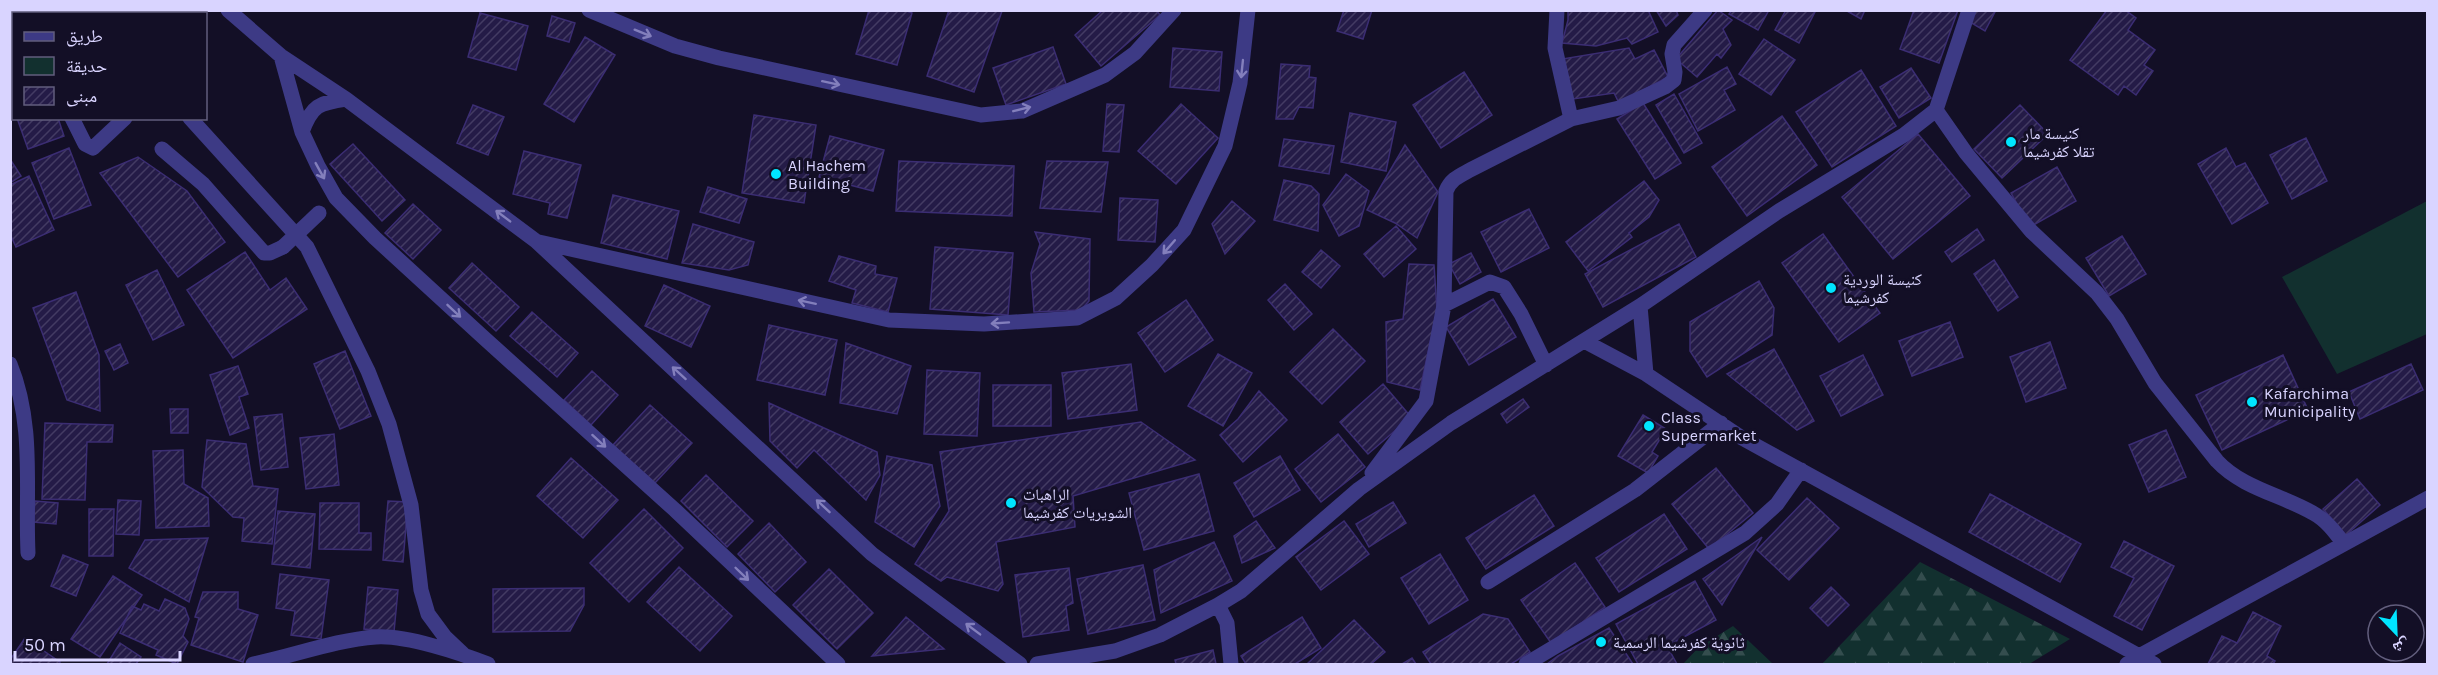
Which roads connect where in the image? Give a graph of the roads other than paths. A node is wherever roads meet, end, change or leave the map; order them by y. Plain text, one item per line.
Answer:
1 (228, 10) edge
2 (590, 10) edge
3 (1174, 10) edge
4 (1248, 10) edge
5 (1557, 10) edge
6 (1705, 10) edge
7 (1969, 10) edge
8 (280, 56) junction
9 (346, 99) junction
10 (1936, 110) junction
11 (1571, 119) junction
12 (73, 120) edge
13 (123, 120) edge
14 (192, 120) edge
15 (302, 132) junction
16 (162, 149) dead end
17 (336, 198) junction
18 (536, 241) junction
19 (1444, 305) junction
20 (1640, 306) junction
21 (1584, 341) junction
22 (10, 364) edge
23 (1546, 365) junction
24 (1646, 375) junction
25 (1721, 423) junction
26 (1801, 470) junction
27 (1359, 489) junction
28 (2427, 498) edge
29 (2343, 543) junction
30 (28, 553) dead end
31 (1488, 582) dead end
32 (1218, 605) junction
33 (462, 654) junction
34 (2133, 660) edge
35 (253, 664) edge
36 (488, 664) edge
37 (838, 664) edge
38 (1020, 664) edge
39 (1037, 664) edge
40 (1231, 664) edge
41 (1526, 664) edge
42 (2154, 664) edge

1 - 8 street
2 -> 3 street
4 -> 18 street
5 - 11 street
6 - 11 street
7 - 10 street
8 - 9 street
8 - 15 street
9 - 15 street
18 -> 9 street
10 - 20 street
10 - 29 street
11 - 19 street
12 - 13 street
14 - 33 street
15 -> 17 street
16 - 17 street, bridge
17 -> 37 street
38 -> 18 street
19 - 23 street
19 - 27 street
20 - 21 street
20 - 24 street
21 - 23 street
21 - 24 street
22 - 30 street
23 - 27 street
24 - 25 street
25 - 26 street
25 - 31 street
26 - 34 street
26 - 41 street
27 - 32 street
28 - 29 street
29 - 34 street
32 - 39 street
32 - 40 street
33 - 35 street
33 - 36 street
34 - 42 street

